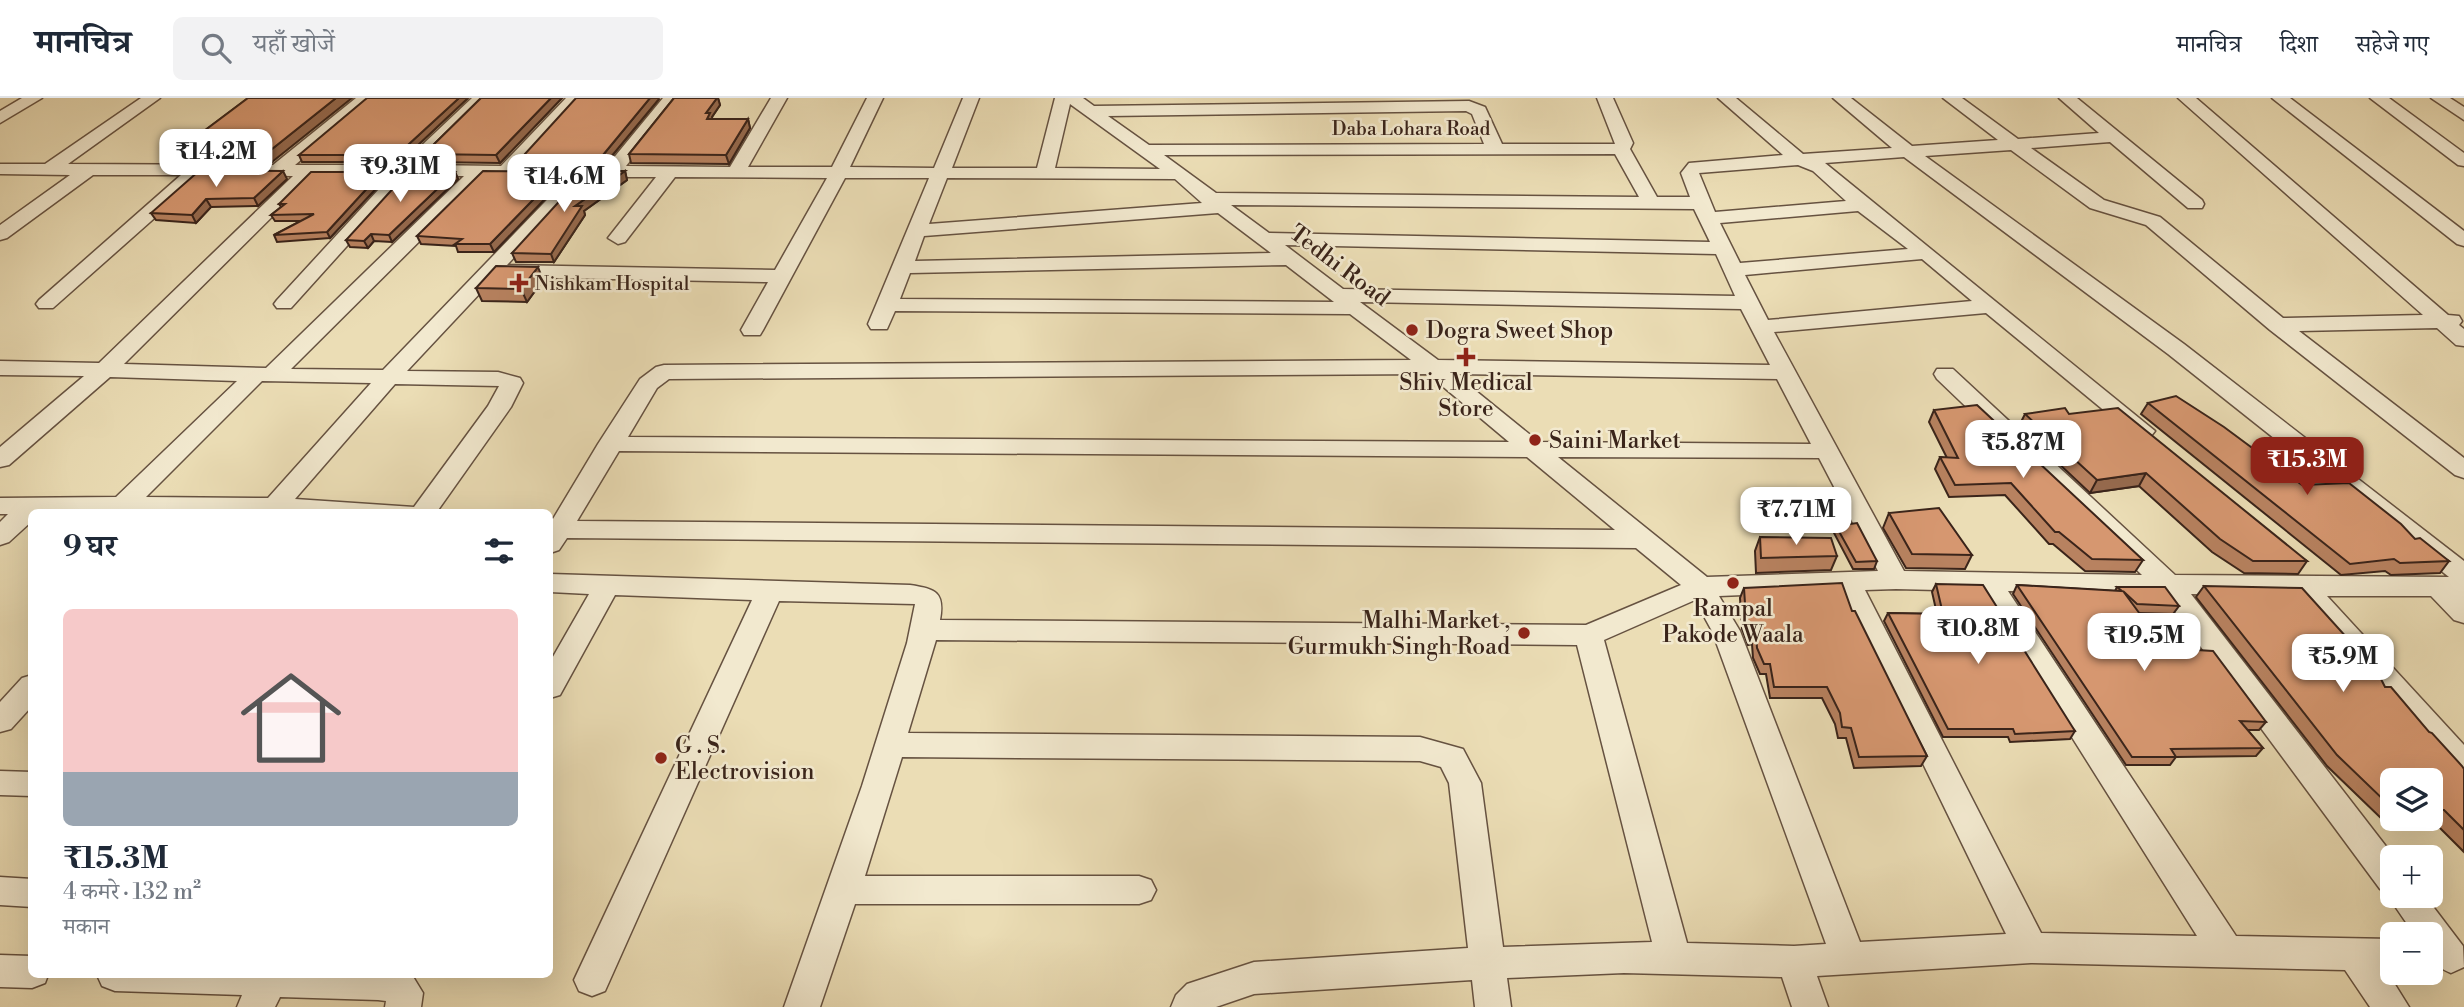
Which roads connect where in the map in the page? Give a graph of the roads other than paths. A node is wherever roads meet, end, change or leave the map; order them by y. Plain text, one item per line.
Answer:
1 (34, 98) edge
2 (152, 98) edge
3 (366, 98) edge
4 (481, 98) edge
5 (575, 98) edge
6 (672, 98) edge
7 (779, 98) edge
8 (875, 98) edge
9 (971, 98) edge
10 (1063, 98) edge
11 (1072, 98) edge
12 (1605, 98) edge
13 (1726, 98) edge
14 (1841, 98) edge
15 (1951, 98) edge
16 (2067, 98) edge
17 (2186, 98) edge
18 (2280, 98) edge
19 (2378, 98) edge
20 (2439, 98) edge
21 (1090, 111) junction
22 (2464, 115) edge
23 (0, 118) edge
24 (2114, 137) junction
25 (2013, 143) junction
26 (1495, 149) junction
27 (1621, 149) junction
28 (1145, 150) junction
29 (1907, 151) junction
30 (178, 153) dead end
31 (1797, 158) junction
32 (2464, 161) edge
33 (91, 168) junction
34 (0, 169) edge
35 (49, 169) junction
36 (158, 169) junction
37 (199, 169) junction
38 (279, 169) junction
39 (309, 170) junction
40 (406, 170) junction
41 (481, 170) junction
42 (506, 171) junction
43 (612, 171) junction
44 (584, 172) junction
45 (670, 172) junction
46 (736, 172) junction
47 (940, 173) junction
48 (1045, 173) junction
49 (838, 174) junction
50 (1179, 174) junction
51 (1651, 202) junction
52 (1214, 203) junction
53 (2195, 204) dead end
54 (1862, 205) junction
55 (1705, 211) junction
56 (916, 231) junction
57 (0, 234) edge
58 (618, 238) dead end
59 (1262, 239) junction
60 (2464, 240) edge
61 (1723, 248) junction
62 (1926, 253) junction
63 (1289, 259) junction
64 (902, 267) junction
65 (490, 270) junction
66 (1733, 270) junction
67 (780, 276) junction
68 (1345, 301) junction
69 (1748, 303) junction
70 (46, 304) dead end
71 (284, 304) dead end
72 (1990, 306) junction
73 (882, 314) joint
74 (2442, 321) junction
75 (2464, 321) edge
76 (2278, 325) junction
77 (1761, 327) junction
78 (752, 330) dead end
79 (2464, 340) edge
80 (1433, 368) junction
81 (104, 370) junction
82 (5, 372) edge
83 (1784, 372) junction
84 (1945, 374) dead end
85 (264, 375) junction
86 (387, 379) junction
87 (2157, 442) edge
88 (610, 444) junction
89 (1533, 449) junction
90 (1827, 451) junction
91 (0, 460) edge
92 (2464, 470) edge
93 (122, 505) junction
94 (0, 506) edge
95 (31, 506) junction
96 (275, 506) junction
97 (331, 509) edge
98 (426, 509) edge
99 (0, 536) edge
100 (554, 536) edge
101 (1642, 539) junction
102 (2303, 574) junction
103 (2464, 575) edge
104 (1896, 580) junction
105 (553, 583) edge
106 (1848, 583) junction
107 (1989, 583) junction
108 (2169, 585) junction
109 (607, 586) junction
110 (2451, 586) edge
111 (1701, 587) junction
112 (770, 591) junction
113 (2464, 613) edge
114 (924, 630) junction
115 (1589, 635) junction
116 (553, 682) edge
117 (28, 690) edge
118 (0, 721) edge
119 (890, 745) junction
120 (2464, 766) edge
121 (0, 783) edge
122 (28, 784) edge
123 (2380, 863) edge
124 (844, 890) junction
125 (1139, 890) dead end
126 (0, 891) edge
127 (28, 893) edge
128 (2414, 908) edge
129 (2031, 948) junction
130 (2225, 950) junction
131 (2354, 954) junction
132 (2380, 955) edge
133 (2449, 957) edge
134 (1674, 958) junction
135 (1848, 958) junction
136 (1794, 962) junction
137 (1488, 963) junction
138 (0, 971) edge
139 (28, 972) edge
140 (201, 978) edge
141 (592, 980) dead end
142 (388, 989) edge
143 (263, 994) edge
144 (802, 1007) edge
145 (1189, 1007) edge
146 (1493, 1007) edge
147 (1810, 1007) edge
148 (2391, 1007) edge

1 - 23 street
2 - 35 street
3 - 38 street
4 - 40 street
5 - 42 street
6 - 43 street
7 - 46 street
8 - 49 street
9 - 47 street
10 - 48 street
11 - 21 street, Tedhi Road
12 - 27 street
13 - 31 street
14 - 29 street
15 - 25 street
16 - 24 street
17 - 74 street
18 - 60 street
19 - 32 street
20 - 22 street
21 - 26 street
21 - 28 street, Tedhi Road
24 - 25 street
24 - 53 street
25 - 29 street
25 - 76 street
26 - 27 street, Daba Lohara Road
26 - 28 street, Daba Lohara Road
27 - 51 street
28 - 50 street, Tedhi Road
29 - 31 street
29 - 103 street
30 - 36 street
31 - 54 street
31 - 55 street
33 - 35 street
33 - 36 street
33 - 57 street
34 - 35 street
36 - 37 street
37 - 38 street
37 - 70 street
38 - 39 street
39 - 40 street
39 - 81 street
40 - 41 street
40 - 71 street
41 - 42 street
41 - 85 street
42 - 44 street
43 - 44 street
43 - 45 street
44 - 65 street
45 - 46 street
45 - 58 street
46 - 49 street
47 - 48 street
47 - 49 street
47 - 56 street
48 - 50 street
49 - 67 street
50 - 52 street, Tedhi Road
51 - 52 street
51 - 55 street
52 - 56 street
52 - 59 street, Tedhi Road
54 - 55 street
54 - 62 street
55 - 61 street
56 - 64 street
59 - 61 street
59 - 63 street, Tedhi Road
61 - 66 street
62 - 66 street
62 - 72 street
63 - 64 street
63 - 68 street, Tedhi Road
64 - 73 street
65 - 67 street
65 - 86 street
66 - 69 street
67 - 78 street
68 - 69 street
68 - 73 street
68 - 80 street, Tedhi Road
69 - 77 street
72 - 77 street
72 - 87 street
74 - 75 street
74 - 76 street
74 - 79 street
76 - 92 street
77 - 83 street
80 - 83 street
80 - 88 street
80 - 89 street, Tedhi Road
81 - 82 street
81 - 85 street
81 - 91 street
83 - 90 street
84 - 108 street
85 - 86 street
85 - 93 street
86 - 96 street
86 - 98 street
88 - 89 street
88 - 100 street
89 - 90 street
89 - 101 street, Tedhi Road
90 - 104 street
93 - 95 street
93 - 96 street
94 - 95 street
95 - 99 street
96 - 97 street
100 - 101 street
101 - 111 street, Tedhi Road
102 - 108 street
102 - 110 street
102 - 120 street
104 - 106 street
104 - 107 street
105 - 109 street
106 - 111 street
106 - 129 street
107 - 108 street
107 - 130 street
108 - 123 street
109 - 112 street
109 - 116 street
110 - 113 street
111 - 115 street
111 - 135 street
112 - 114 street
112 - 141 street
114 - 115 street
114 - 119 street
115 - 134 street
117 - 118 street
119 - 124 street
119 - 137 street
121 - 122 street
124 - 125 street
124 - 144 street
126 - 127 street
128 - 133 street
129 - 130 street
129 - 135 street
130 - 131 street
131 - 132 street
131 - 148 street
134 - 136 street
134 - 137 street
135 - 136 street
136 - 147 street
137 - 145 street
137 - 146 street
138 - 139 street
140 - 143 street
142 - 143 street

